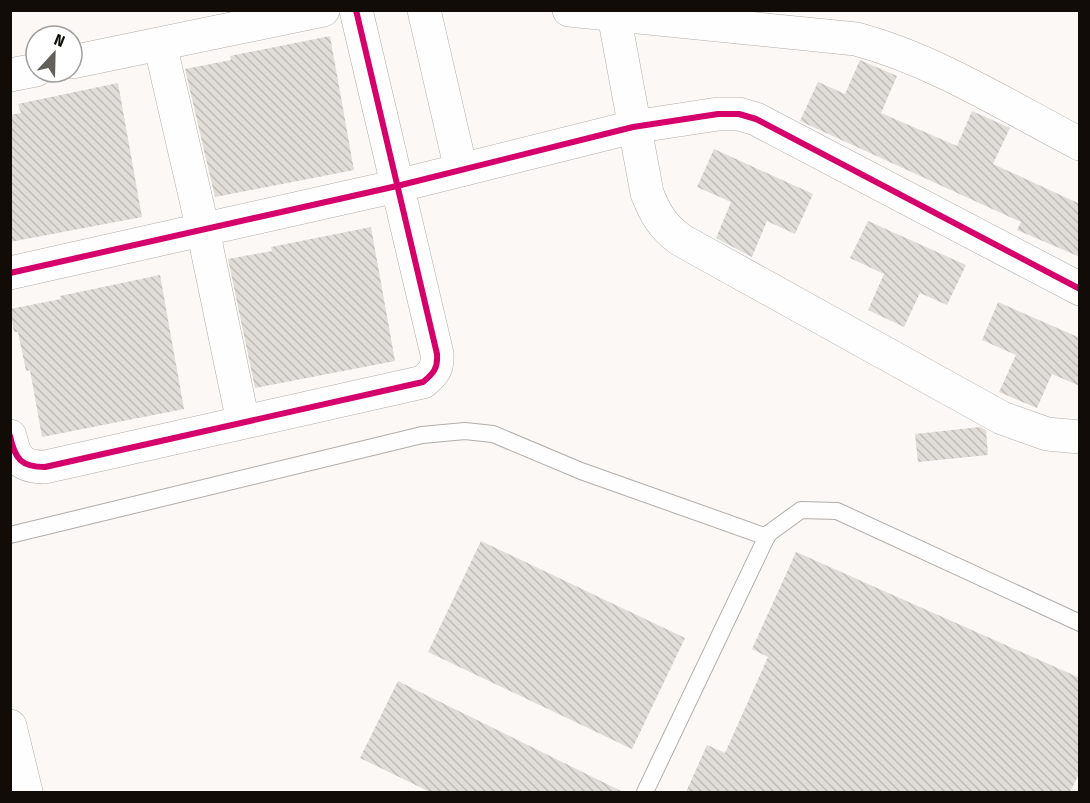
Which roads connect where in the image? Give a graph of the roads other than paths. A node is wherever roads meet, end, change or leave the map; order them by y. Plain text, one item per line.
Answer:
1 (323, 10) edge
2 (356, 10) edge
3 (424, 10) edge
4 (569, 10) edge
5 (614, 15) junction
6 (160, 44) junction
7 (84, 60) edge
8 (633, 127) junction
9 (1080, 144) edge
10 (461, 170) junction
11 (397, 186) junction
12 (203, 230) junction
13 (10, 273) edge
14 (1080, 289) edge
15 (243, 422) junction
16 (10, 436) edge
17 (1080, 437) edge
18 (10, 535) edge
19 (767, 537) junction
20 (1080, 623) edge
21 (10, 726) edge
22 (26, 792) edge
23 (645, 792) edge

1 - 6 street
2 - 11 street
3 - 10 street
4 - 5 street
5 - 8 street
5 - 9 street
6 - 7 street
6 - 12 street
8 - 10 street
8 - 14 street
8 - 17 street
10 - 11 street
11 - 12 street
11 - 15 street
12 - 13 street
12 - 15 street
15 - 16 street
18 - 19 lane
19 - 20 lane
19 - 23 lane
21 - 22 street

